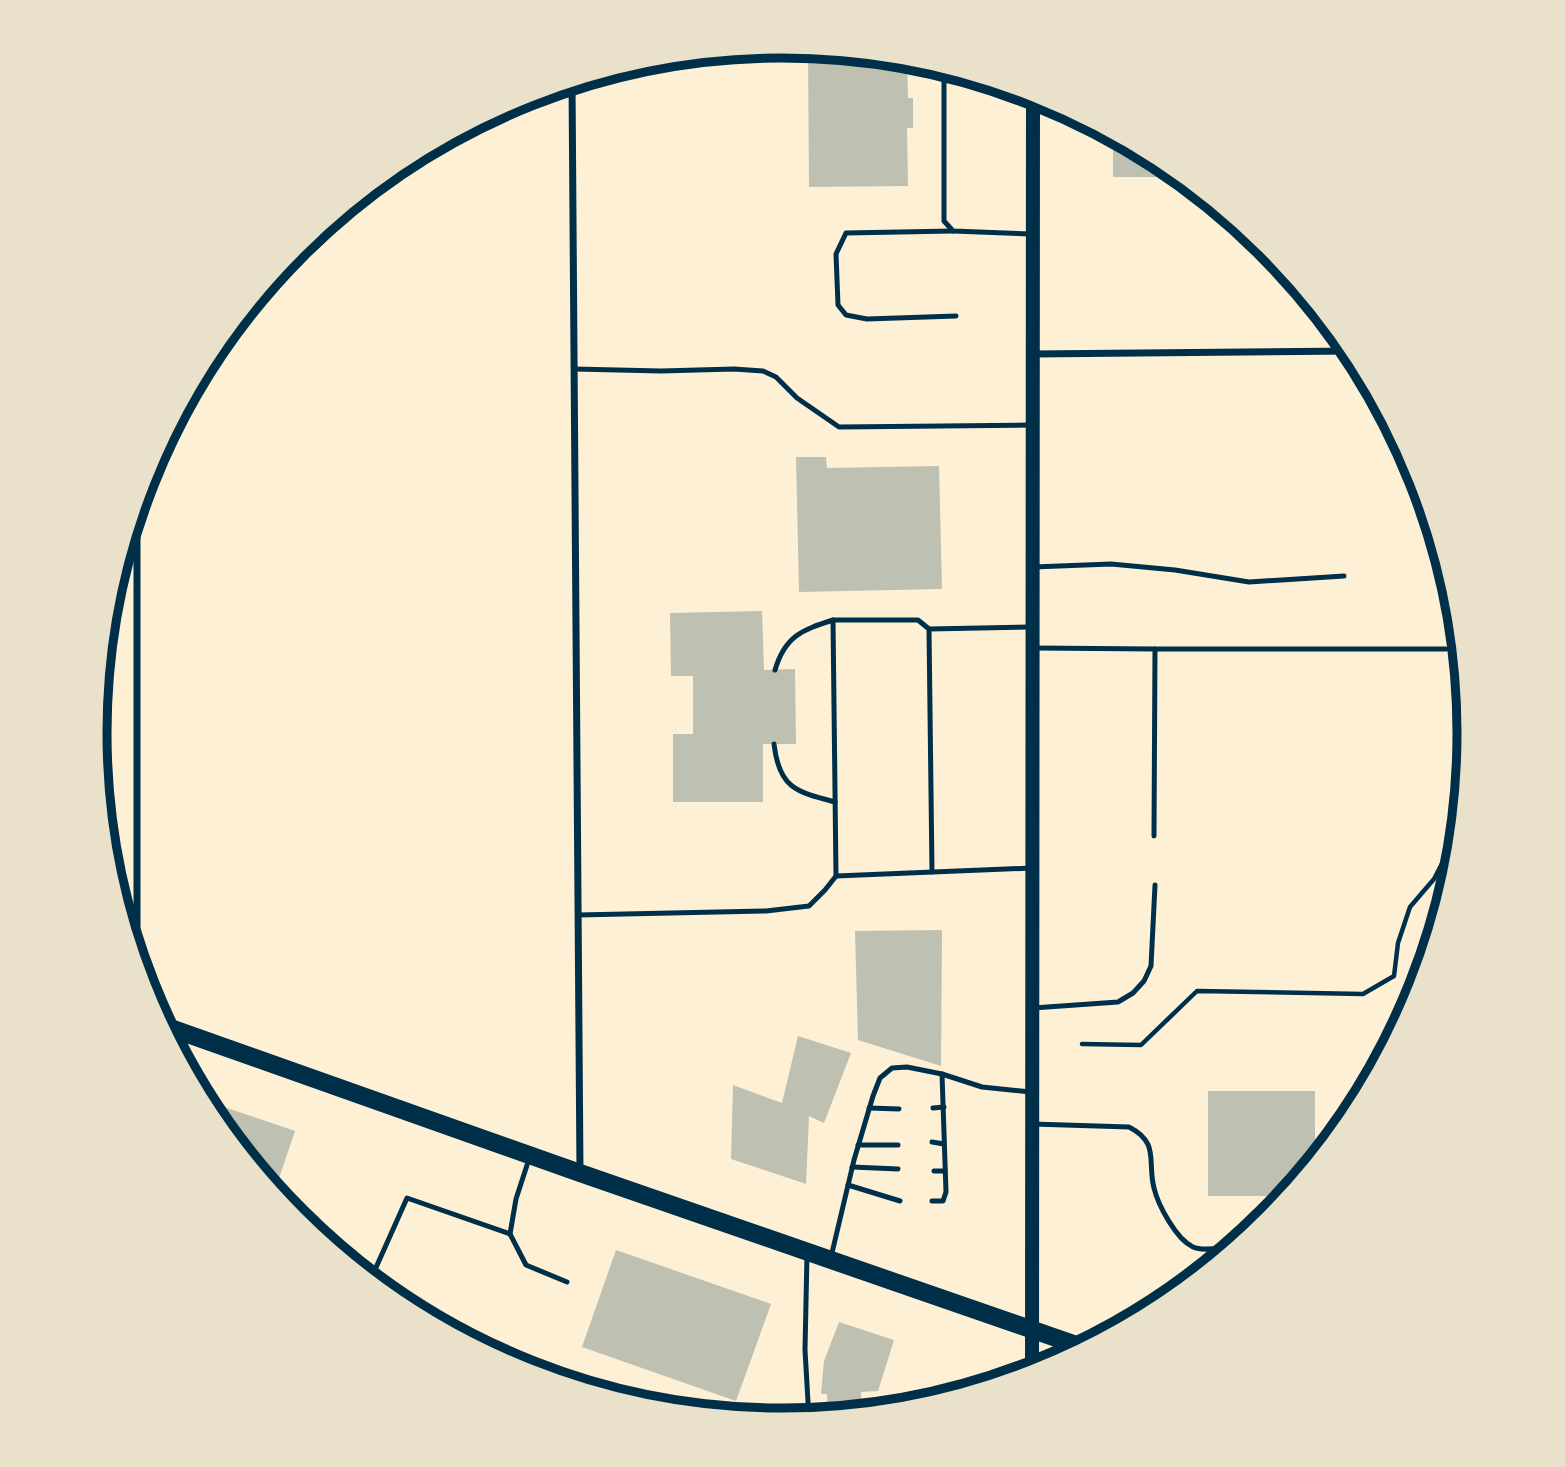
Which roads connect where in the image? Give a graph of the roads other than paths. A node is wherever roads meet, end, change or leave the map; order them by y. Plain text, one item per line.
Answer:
1 (944, 78) edge
2 (572, 92) edge
3 (1033, 106) edge
4 (953, 232) junction
5 (1033, 234) junction
6 (956, 316) dead end
7 (1339, 351) edge
8 (1033, 354) junction
9 (574, 369) junction
10 (1033, 425) junction
11 (137, 536) edge
12 (1033, 567) junction
13 (1344, 576) dead end
14 (833, 620) junction
15 (1033, 627) junction
16 (929, 629) junction
17 (1033, 648) junction
18 (1155, 649) junction
19 (1446, 649) dead end
20 (775, 670) dead end
21 (774, 744) dead end
22 (835, 802) junction
23 (1154, 836) dead end
24 (1032, 869) junction
25 (932, 872) junction
26 (836, 876) junction
27 (1155, 885) dead end
28 (578, 915) junction
29 (137, 931) edge
30 (1032, 1008) junction
31 (175, 1030) edge
32 (942, 1074) junction
33 (1032, 1092) junction
34 (944, 1107) junction
35 (869, 1108) junction
36 (933, 1108) dead end
37 (899, 1109) dead end
38 (1032, 1124) junction
39 (932, 1142) dead end
40 (944, 1144) junction
41 (858, 1145) junction
42 (898, 1145) dead end
43 (531, 1156) junction
44 (852, 1167) junction
45 (898, 1169) dead end
46 (934, 1171) dead end
47 (945, 1171) junction
48 (580, 1173) junction
49 (848, 1185) junction
50 (900, 1201) dead end
51 (932, 1201) dead end
52 (510, 1234) junction
53 (1221, 1247) edge
54 (807, 1252) junction
55 (830, 1260) junction
56 (374, 1272) edge
57 (567, 1282) dead end
58 (1032, 1330) junction
59 (1073, 1344) edge
60 (1032, 1361) edge
61 (809, 1408) edge

1 - 4 lane
2 - 9 street
3 - 5 main road
4 - 5 lane
4 - 6 lane
5 - 8 main road
7 - 8 street
8 - 10 main road
9 - 10 lane
9 - 28 street
10 - 12 main road
11 - 29 street
12 - 13 lane
12 - 15 main road
14 - 16 lane
14 - 20 lane
14 - 22 lane
15 - 16 lane
15 - 17 main road
16 - 25 lane
17 - 18 lane
17 - 24 main road
18 - 19 lane
18 - 23 lane
21 - 22 lane
22 - 26 lane
24 - 25 lane
24 - 30 main road
25 - 26 lane
26 - 28 lane
27 - 30 lane
28 - 48 street
30 - 33 main road
31 - 43 main road
32 - 33 lane
32 - 34 lane
32 - 35 lane
33 - 38 main road
34 - 36 lane
34 - 40 lane
35 - 37 lane
35 - 41 lane
38 - 53 lane
38 - 58 main road
39 - 40 lane
40 - 47 lane
41 - 42 lane
41 - 44 lane
43 - 48 main road
43 - 52 lane
44 - 45 lane
44 - 49 lane
46 - 47 lane
47 - 51 lane
48 - 54 main road
49 - 50 lane
49 - 55 lane
52 - 56 lane
52 - 57 lane
54 - 55 main road
54 - 61 lane
55 - 58 main road
58 - 59 main road
58 - 60 main road

